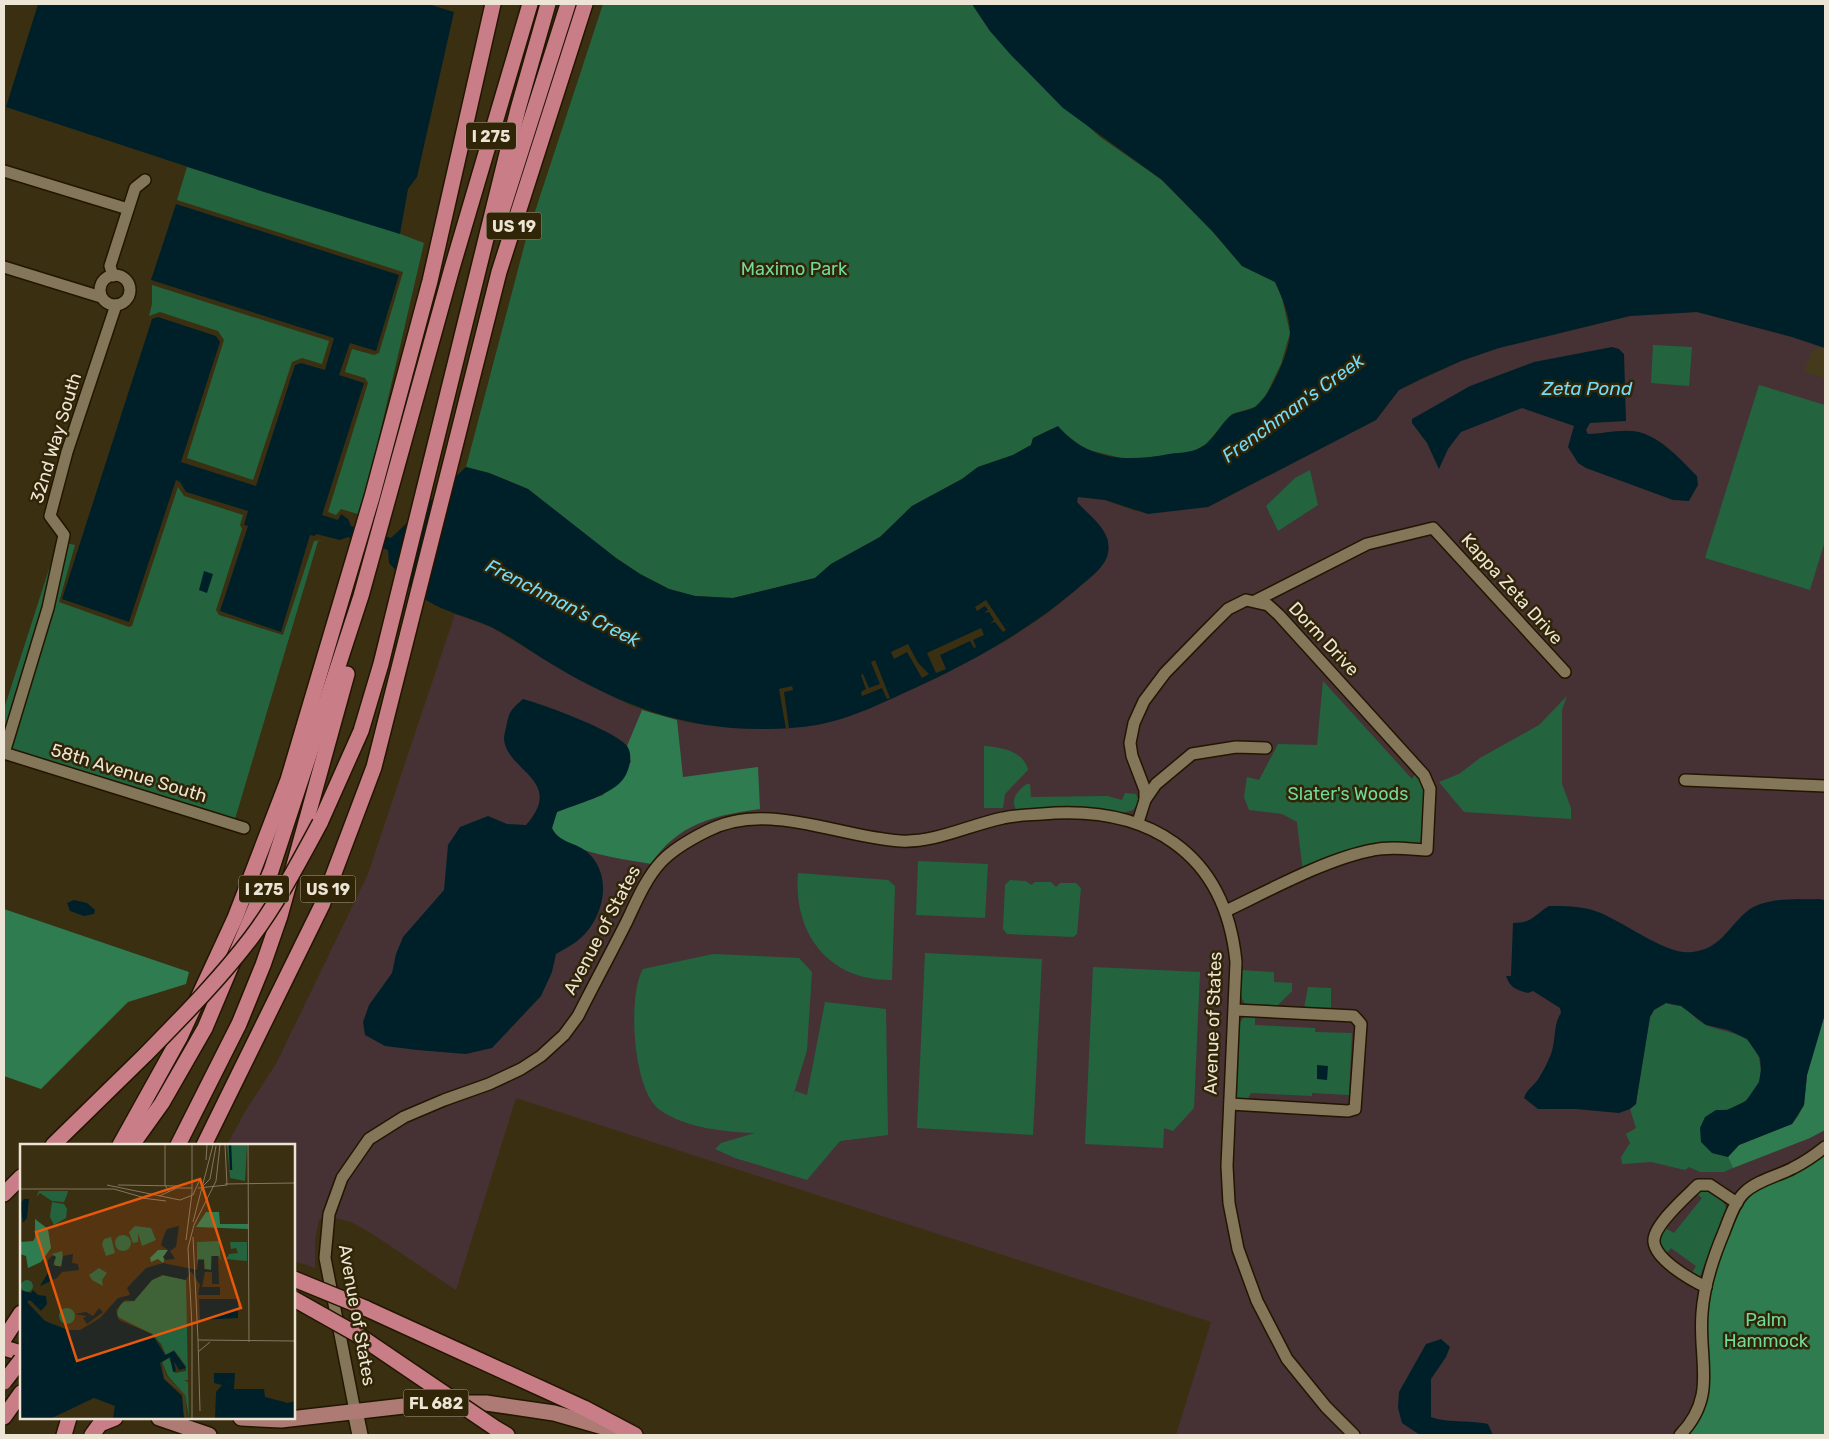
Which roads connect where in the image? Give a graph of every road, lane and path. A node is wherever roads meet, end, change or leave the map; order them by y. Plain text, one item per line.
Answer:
1 (493, 4) edge
2 (530, 4) edge
3 (548, 4) edge
4 (568, 4) edge
5 (585, 4) edge
6 (4, 171) edge
7 (145, 180) dead end
8 (128, 209) junction
9 (487, 236) junction
10 (4, 267) edge
11 (113, 276) junction
12 (101, 297) junction
13 (116, 305) junction
14 (1255, 601) junction
15 (355, 616) junction
16 (1565, 672) dead end
17 (1266, 748) dead end
18 (4, 753) edge
19 (1685, 780) dead end
20 (1825, 786) edge
21 (1145, 795) junction
22 (1138, 822) junction
23 (244, 828) dead end
24 (1226, 911) junction
25 (1235, 1010) junction
26 (1230, 1104) junction
27 (54, 1144) edge
28 (121, 1144) edge
29 (133, 1144) edge
30 (179, 1144) edge
31 (204, 1144) edge
32 (1825, 1147) edge
33 (20, 1178) edge
34 (4, 1194) edge
35 (1737, 1204) junction
36 (295, 1279) edge
37 (1706, 1287) junction
38 (295, 1301) edge
39 (18, 1318) edge
40 (4, 1339) edge
41 (4, 1348) edge
42 (20, 1353) edge
43 (20, 1361) edge
44 (4, 1367) edge
45 (20, 1373) edge
46 (4, 1382) edge
47 (20, 1394) edge
48 (355, 1411) junction
49 (6, 1414) edge
50 (295, 1418) edge
51 (69, 1419) edge
52 (92, 1419) edge
53 (113, 1419) edge
54 (161, 1419) edge
55 (262, 1419) edge
56 (290, 1419) edge
57 (501, 1432) edge
58 (64, 1435) edge
59 (90, 1435) edge
60 (210, 1435) edge
61 (360, 1435) edge
62 (630, 1435) edge
63 (635, 1435) edge
64 (1354, 1435) edge
65 (1680, 1435) edge

1 - 28 highway
2 - 15 highway, I 275
3 - 9 highway, I 275
4 - 9 highway
5 - 31 highway, US 19
6 - 8 street
7 - 8 street
8 - 11 street
9 - 27 highway, I 275, bridge
10 - 12 street
11 - 12 street
11 - 13 street, 32nd Way South
12 - 13 street
13 - 18 street, 32nd Way South
14 - 16 street, Kappa Zeta Drive
14 - 21 street
14 - 24 street, Dorm Drive
15 - 29 highway, I 275
15 - 30 highway, US 19
17 - 21 street
18 - 23 street, 58th Avenue South
19 - 20 street
21 - 22 street
22 - 24 street, Avenue of States
22 - 48 street, Avenue of States
24 - 25 street, Avenue of States
25 - 26 street, Avenue of States
25 - 26 street
26 - 64 street, Avenue of States
32 - 35 street
33 - 34 highway
35 - 37 street
35 - 37 street
36 - 63 highway, bridge
37 - 65 street
38 - 57 highway, bridge
39 - 40 highway
41 - 42 highway
43 - 46 highway, bridge
44 - 45 highway
47 - 49 highway
48 - 50 main road, FL 682
48 - 61 street, Avenue of States
48 - 62 main road, FL 682
51 - 58 highway
52 - 59 highway
53 - 59 highway
54 - 60 main road
55 - 56 main road, FL 682

